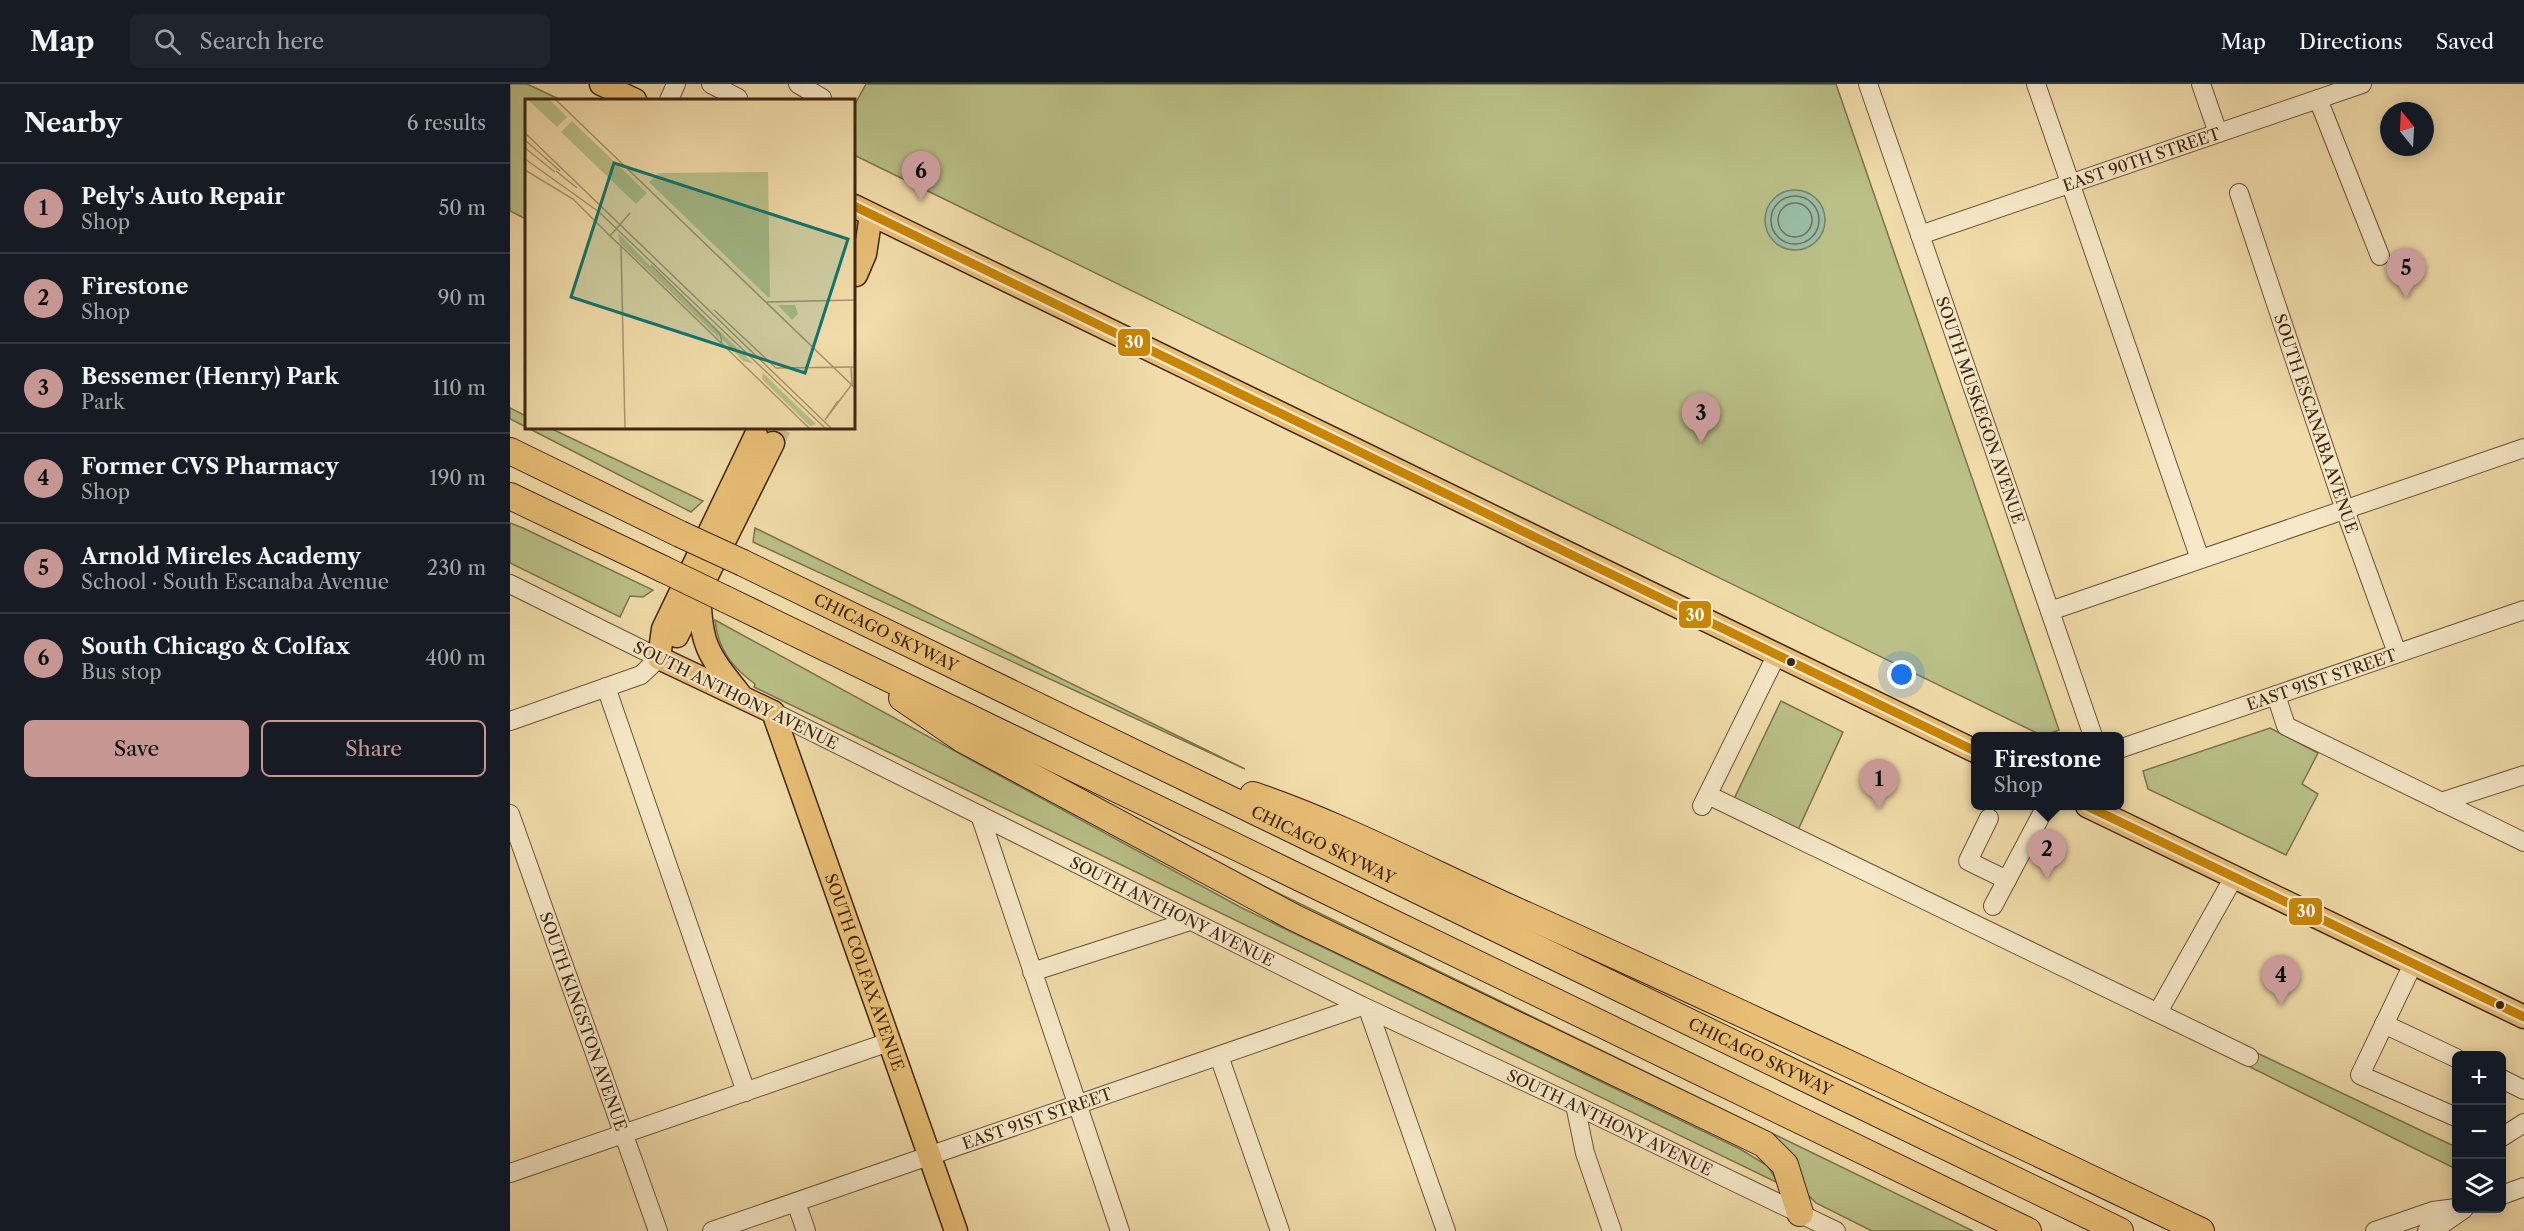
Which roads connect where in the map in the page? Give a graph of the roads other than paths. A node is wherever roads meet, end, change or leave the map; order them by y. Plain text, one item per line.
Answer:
1 (601, 84) edge
2 (676, 84) edge
3 (711, 84) edge
4 (798, 84) edge
5 (1868, 84) edge
6 (2036, 84) edge
7 (2201, 84) edge
8 (2362, 84) edge
9 (824, 94) edge
10 (633, 99) edge
11 (669, 99) edge
12 (738, 99) edge
13 (2318, 99) junction
14 (2218, 133) junction
15 (2070, 183) junction
16 (2239, 193) dead end
17 (862, 210) edge
18 (855, 234) edge
19 (1920, 235) junction
20 (2380, 256) dead end
21 (856, 275) dead end
22 (2524, 448) edge
23 (512, 453) edge
24 (510, 496) edge
25 (2345, 510) junction
26 (2200, 560) junction
27 (510, 584) edge
28 (699, 592) junction
29 (2050, 611) junction
30 (2523, 614) edge
31 (832, 650) junction
32 (2397, 653) junction
33 (1777, 654) junction
34 (659, 658) junction
35 (606, 687) junction
36 (2276, 695) junction
37 (744, 698) junction
38 (773, 712) junction
39 (510, 721) edge
40 (2092, 732) edge
41 (2124, 747) edge
42 (1971, 749) edge
43 (1149, 759) junction
44 (2524, 775) edge
45 (2441, 802) junction
46 (2044, 810) edge
47 (2104, 810) edge
48 (510, 813) edge
49 (2120, 814) edge
50 (980, 815) junction
51 (1989, 818) dead end
52 (2524, 842) edge
53 (2234, 877) junction
54 (2007, 879) junction
55 (1993, 906) dead end
56 (1190, 921) junction
57 (2414, 964) junction
58 (1032, 972) junction
59 (1365, 1008) junction
60 (2158, 1012) junction
61 (2524, 1017) edge
62 (2385, 1024) junction
63 (889, 1042) junction
64 (1220, 1056) junction
65 (2452, 1056) edge
66 (2249, 1057) dead end
67 (2506, 1081) edge
68 (2524, 1090) edge
69 (746, 1092) junction
70 (1076, 1105) junction
71 (1575, 1105) junction
72 (2452, 1115) edge
73 (2524, 1123) edge
74 (624, 1134) junction
75 (2506, 1134) edge
76 (930, 1156) junction
77 (510, 1173) edge
78 (2524, 1187) edge
79 (2506, 1194) edge
80 (796, 1202) junction
81 (2452, 1209) edge
82 (1800, 1213) junction
83 (2459, 1213) edge
84 (658, 1231) edge
85 (712, 1231) edge
86 (806, 1231) edge
87 (956, 1231) edge
88 (1120, 1231) edge
89 (1280, 1231) edge
90 (1446, 1231) edge
91 (1612, 1231) edge
92 (1836, 1231) edge
93 (2028, 1231) edge
94 (2121, 1231) edge
95 (2201, 1231) edge
96 (2375, 1231) edge
97 (2427, 1231) edge

1 - 10 main road
2 - 11 street
3 - 12 street
4 - 9 street
5 - 19 street, SOUTH MUSKEGON AVENUE
6 - 15 street
7 - 14 street
8 - 13 street, EAST 90TH STREET
13 - 14 street, EAST 90TH STREET
13 - 20 street
14 - 15 street, EAST 90TH STREET
15 - 19 street, EAST 90TH STREET
15 - 26 street
16 - 25 street, SOUTH ESCANABA AVENUE
17 - 18 main road
17 - 21 main road
17 - 33 main road
19 - 29 street, SOUTH MUSKEGON AVENUE
22 - 25 street
23 - 43 highway, CHICAGO SKYWAY, bridge
24 - 31 highway, bridge
25 - 26 street
25 - 32 street, SOUTH ESCANABA AVENUE
26 - 29 street
27 - 34 street, SOUTH ANTHONY AVENUE
28 - 34 main road
28 - 34 main road
28 - 37 main road
29 - 40 street, SOUTH MUSKEGON AVENUE
30 - 32 street, EAST 91ST STREET
31 - 82 highway
31 - 93 highway
32 - 36 street, EAST 91ST STREET
33 - 42 main road
33 - 60 street
34 - 35 street
34 - 37 main road, SOUTH ANTHONY AVENUE
35 - 39 street
35 - 69 street
36 - 41 street, EAST 91ST STREET
36 - 45 street
37 - 38 main road, SOUTH ANTHONY AVENUE
38 - 50 street, SOUTH ANTHONY AVENUE
38 - 63 main road, SOUTH COLFAX AVENUE
43 - 94 highway, CHICAGO SKYWAY
43 - 95 highway
44 - 45 street
45 - 52 street
46 - 54 street
47 - 49 main road
48 - 74 street, SOUTH KINGSTON AVENUE
49 - 53 main road
50 - 56 street, SOUTH ANTHONY AVENUE
50 - 58 street
51 - 54 street
53 - 57 main road
53 - 60 street
54 - 55 street
56 - 58 street
56 - 59 street, SOUTH ANTHONY AVENUE
57 - 61 main road
57 - 62 street
58 - 70 street
59 - 64 street, EAST 91ST STREET
59 - 71 street, SOUTH ANTHONY AVENUE
59 - 90 street
60 - 66 street
62 - 65 street
62 - 72 street
63 - 69 street
63 - 76 main road, SOUTH COLFAX AVENUE
64 - 70 street, EAST 91ST STREET
64 - 89 street
67 - 68 street
69 - 74 street
70 - 76 street, EAST 91ST STREET
70 - 88 street
71 - 82 street, SOUTH ANTHONY AVENUE
71 - 91 street
73 - 75 street
74 - 77 street
74 - 84 street, SOUTH KINGSTON AVENUE
76 - 80 street, EAST 91ST STREET
76 - 87 main road, SOUTH COLFAX AVENUE
78 - 79 street
80 - 85 street, EAST 91ST STREET
80 - 86 street
81 - 96 street
82 - 92 street, SOUTH ANTHONY AVENUE
83 - 97 street

